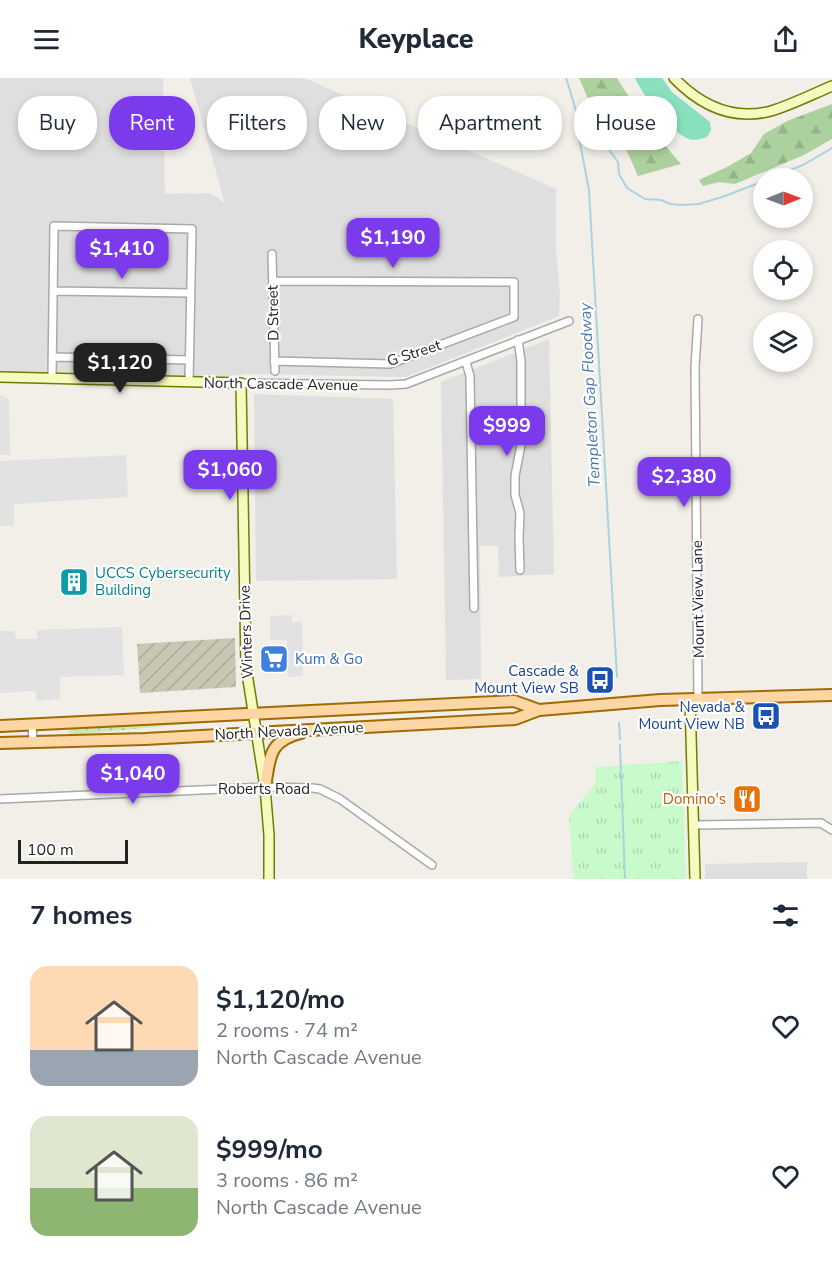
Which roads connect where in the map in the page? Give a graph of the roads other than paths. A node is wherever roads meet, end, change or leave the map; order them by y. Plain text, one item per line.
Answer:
1 (674, 78) edge
2 (832, 86) edge
3 (272, 254) dead end
4 (273, 281) junction
5 (53, 291) junction
6 (190, 293) junction
7 (698, 319) dead end
8 (569, 321) dead end
9 (519, 340) junction
10 (52, 357) junction
11 (189, 360) junction
12 (274, 361) junction
13 (466, 362) junction
14 (0, 376) edge
15 (52, 378) junction
16 (189, 382) junction
17 (241, 383) junction
18 (275, 384) junction
19 (520, 570) dead end
20 (474, 608) dead end
21 (832, 695) edge
22 (694, 699) junction
23 (539, 710) junction
24 (253, 714) junction
25 (32, 724) junction
26 (0, 726) edge
27 (322, 729) junction
28 (256, 732) junction
29 (33, 741) junction
30 (0, 743) edge
31 (265, 787) junction
32 (0, 799) edge
33 (694, 825) junction
34 (832, 830) edge
35 (432, 865) dead end
36 (269, 879) edge
37 (695, 879) edge

1 - 2 street
3 - 4 street, D Street
4 - 12 street, D Street
4 - 12 street, G Street
5 - 6 street
5 - 6 street
5 - 10 street
6 - 11 street
7 - 22 street, Mount View Lane
8 - 9 street, North Cascade Avenue
9 - 13 street, North Cascade Avenue
9 - 19 street
10 - 11 street
10 - 15 street
11 - 16 street
12 - 18 street, D Street
13 - 18 street, North Cascade Avenue
13 - 20 street
14 - 15 street, North Cascade Avenue
15 - 16 street, North Cascade Avenue
16 - 17 street, North Cascade Avenue
17 - 18 street, North Cascade Avenue
17 - 24 street, Winters Drive
21 - 22 main road, North Nevada Avenue
22 - 23 main road, North Nevada Avenue
22 - 33 street, Mount View Lane
23 - 24 main road, North Nevada Avenue
23 - 27 main road, North Nevada Avenue
24 - 25 main road, North Nevada Avenue
24 - 28 street, Winters Drive
25 - 26 main road, North Nevada Avenue
25 - 29 street
27 - 28 main road, North Nevada Avenue
27 - 31 main road
28 - 29 main road, North Nevada Avenue
28 - 31 street, Winters Drive
29 - 30 main road, North Nevada Avenue
31 - 32 street, Roberts Road
31 - 35 street, Roberts Road
31 - 36 street, Winters Drive
33 - 34 street
33 - 37 street, Mount View Lane

